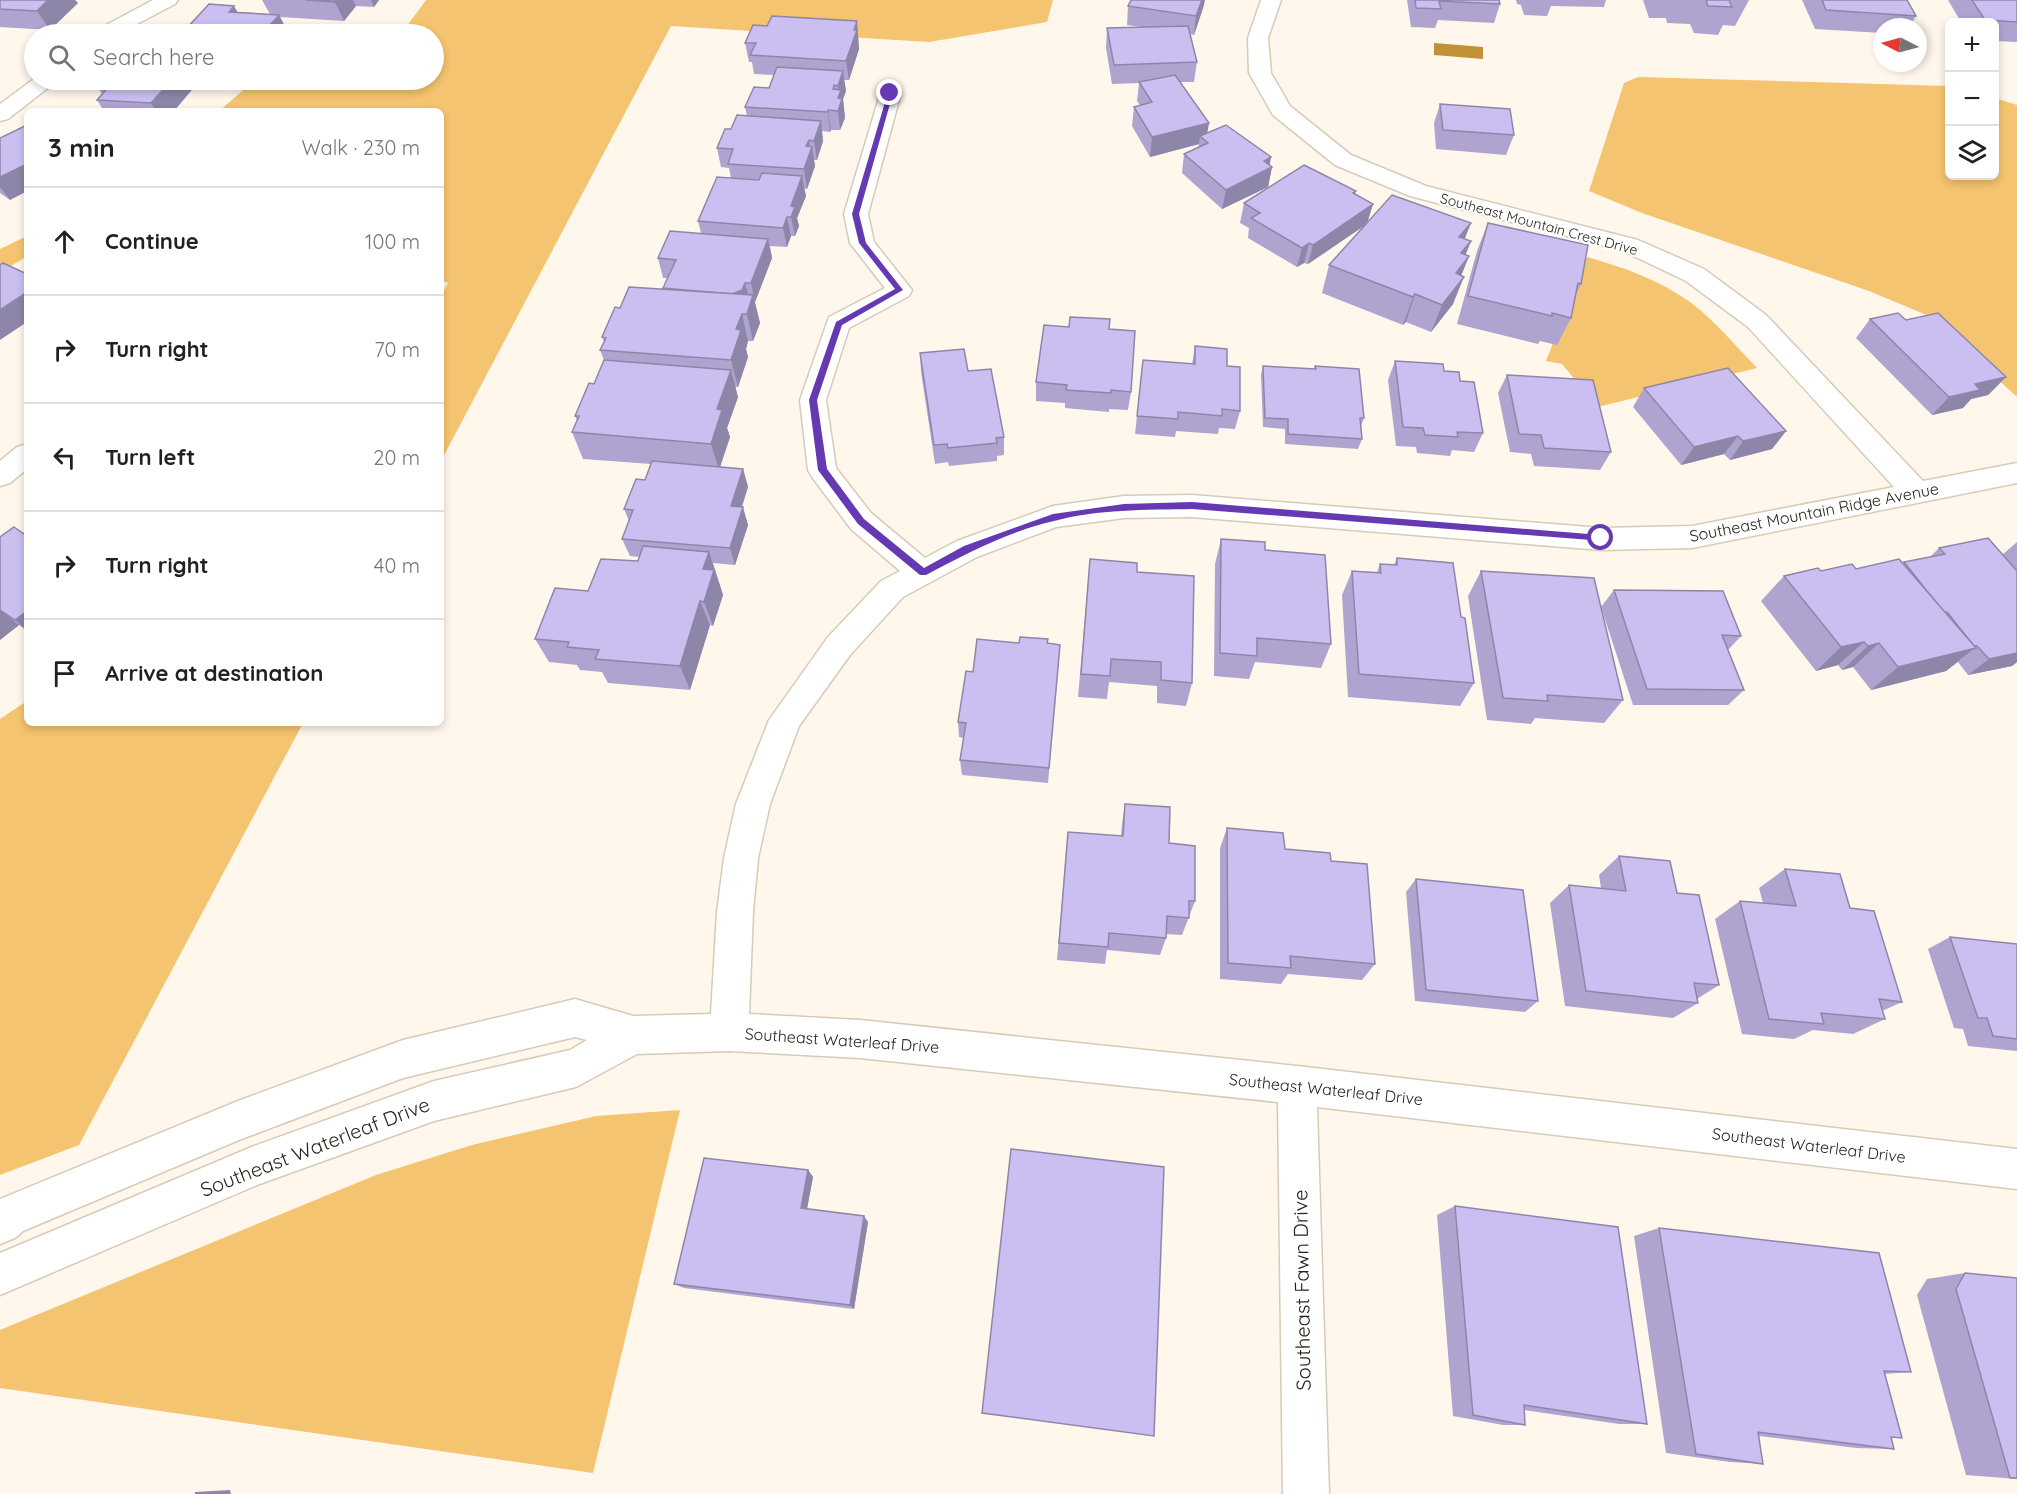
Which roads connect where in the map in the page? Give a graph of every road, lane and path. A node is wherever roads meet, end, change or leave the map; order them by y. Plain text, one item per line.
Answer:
1 (168, 0) edge
2 (1271, 0) edge
3 (123, 24) edge
4 (33, 90) edge
5 (890, 93) dead end
6 (0, 114) edge
7 (24, 456) edge
8 (2017, 473) edge
9 (0, 476) edge
10 (1917, 493) junction
11 (923, 573) junction
12 (729, 1032) junction
13 (633, 1035) junction
14 (1297, 1085) junction
15 (2017, 1169) edge
16 (0, 1224) edge
17 (0, 1274) edge
18 (1306, 1494) edge

1 - 3 street
2 - 10 street, Southeast Mountain Crest Drive
4 - 6 street
5 - 11 street
7 - 9 street
8 - 10 street, Southeast Mountain Ridge Avenue
10 - 11 street, Southeast Mountain Ridge Avenue
11 - 12 street, Southeast Mountain Ridge Avenue
12 - 13 street, Southeast Waterleaf Drive
12 - 14 street, Southeast Waterleaf Drive
13 - 16 street, Southeast Waterleaf Drive
13 - 17 street, Southeast Waterleaf Drive
14 - 15 street, Southeast Waterleaf Drive
14 - 18 street, Southeast Fawn Drive

